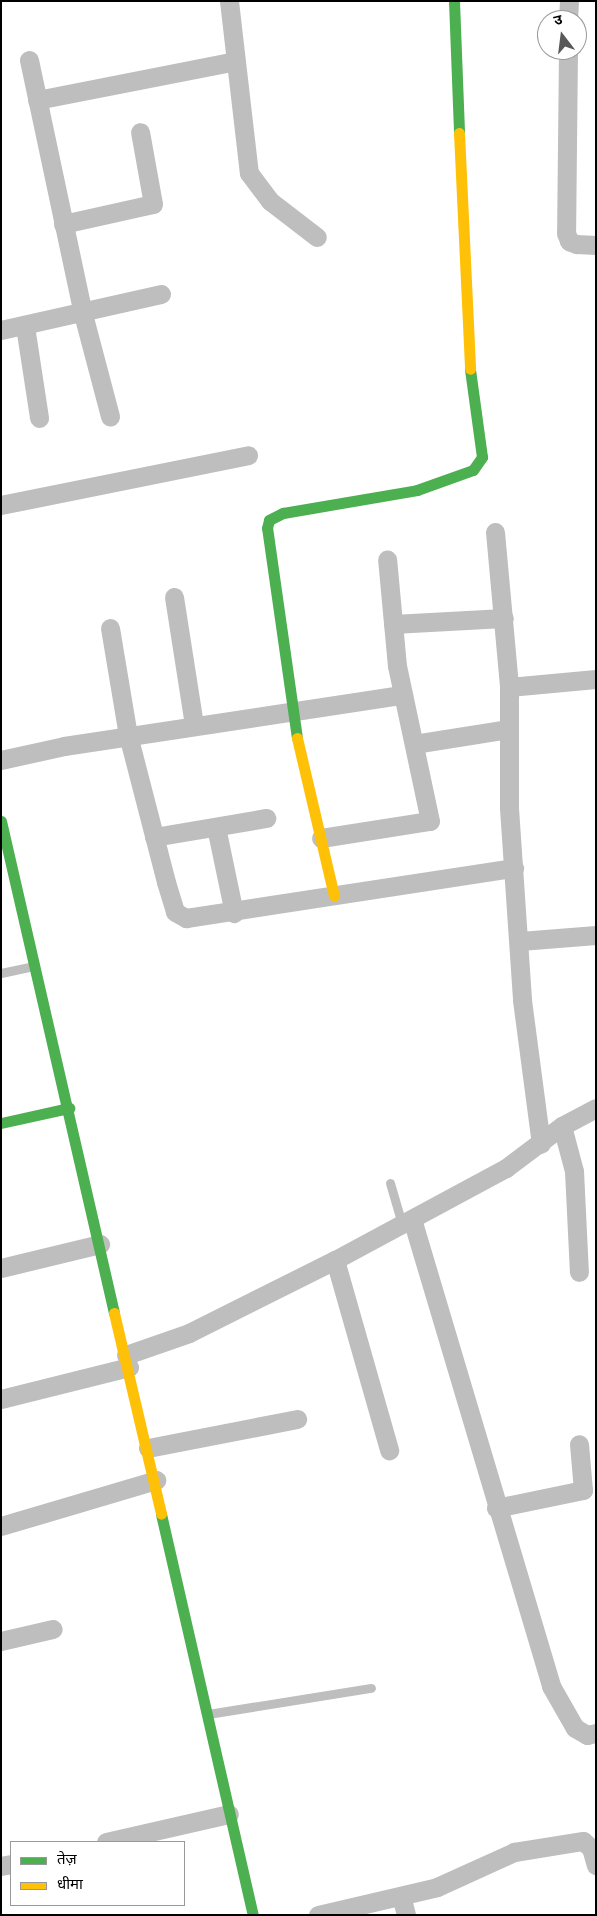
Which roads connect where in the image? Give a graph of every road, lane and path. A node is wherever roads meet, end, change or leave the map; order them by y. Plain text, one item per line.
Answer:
1 (229, 1) edge
2 (454, 1) edge
3 (29, 60) dead end
4 (568, 60) edge
5 (235, 61) junction
6 (37, 100) junction
7 (140, 132) dead end
8 (63, 224) junction
9 (316, 237) dead end
10 (596, 245) edge
11 (161, 294) dead end
12 (83, 314) junction
13 (25, 326) junction
14 (1, 330) edge
15 (110, 416) dead end
16 (39, 418) dead end
17 (248, 455) dead end
18 (1, 505) edge
19 (495, 532) dead end
20 (387, 559) dead end
21 (174, 597) dead end
22 (504, 618) junction
23 (393, 624) junction
24 (110, 628) dead end
25 (596, 679) edge
26 (509, 688) junction
27 (403, 695) junction
28 (291, 710) junction
29 (194, 725) junction
30 (509, 729) junction
31 (128, 735) junction
32 (414, 744) junction
33 (1, 760) edge
34 (266, 818) dead end
35 (1, 821) edge
36 (216, 826) junction
37 (154, 837) junction
38 (321, 838) junction
39 (514, 868) junction
40 (334, 896) junction
41 (234, 913) junction
42 (596, 935) edge
43 (520, 941) junction
44 (35, 965) junction
45 (1, 973) edge
46 (69, 1108) junction
47 (596, 1108) edge
48 (1, 1123) edge
49 (562, 1126) junction
50 (541, 1144) junction
51 (390, 1183) dead end
52 (407, 1222) junction
53 (100, 1244) junction
54 (335, 1260) junction
55 (1, 1268) edge
56 (579, 1272) dead end
57 (128, 1361) junction
58 (1, 1399) edge
59 (297, 1419) dead end
60 (579, 1444) dead end
61 (148, 1448) junction
62 (389, 1450) dead end
63 (156, 1480) junction
64 (496, 1508) junction
65 (1, 1526) edge
66 (53, 1629) dead end
67 (1, 1641) edge
68 (371, 1688) dead end
69 (206, 1715) junction
70 (596, 1734) edge
71 (229, 1814) junction
72 (110, 1841) edge
73 (596, 1865) edge
74 (401, 1896) junction
75 (253, 1915) edge
76 (318, 1915) edge
77 (406, 1915) edge

1 - 5 street
2 - 28 street
3 - 6 street
4 - 10 street
5 - 6 street
5 - 9 street
6 - 8 street
7 - 8 street
8 - 12 street
11 - 12 street
12 - 13 street
12 - 15 street
13 - 14 street
13 - 16 street
17 - 18 street
19 - 22 street
20 - 23 street
21 - 29 street
22 - 23 street
22 - 26 street
23 - 27 street
24 - 31 street
25 - 26 street
26 - 30 street
27 - 28 street
27 - 32 street
28 - 29 street
28 - 38 street
29 - 31 street
30 - 32 street
30 - 39 street
31 - 33 street
31 - 37 street
32 - 38 street
34 - 36 street
35 - 44 street
36 - 37 street
36 - 41 street
37 - 41 street
38 - 40 street
39 - 40 street
39 - 43 street
40 - 41 street
42 - 43 street
43 - 50 street
44 - 45 lane
44 - 46 street
46 - 48 street
46 - 53 street
47 - 49 street
49 - 50 street
49 - 56 street
50 - 52 street
51 - 52 lane
52 - 54 street
52 - 64 street
53 - 55 street
53 - 57 street
54 - 57 street
54 - 62 street
57 - 58 street
57 - 61 street
59 - 61 street
60 - 64 street
61 - 63 street
63 - 65 street
63 - 69 street
64 - 70 street
66 - 67 street
68 - 69 lane
69 - 71 street
71 - 72 street
71 - 75 street
73 - 74 street
74 - 76 street
74 - 77 street

